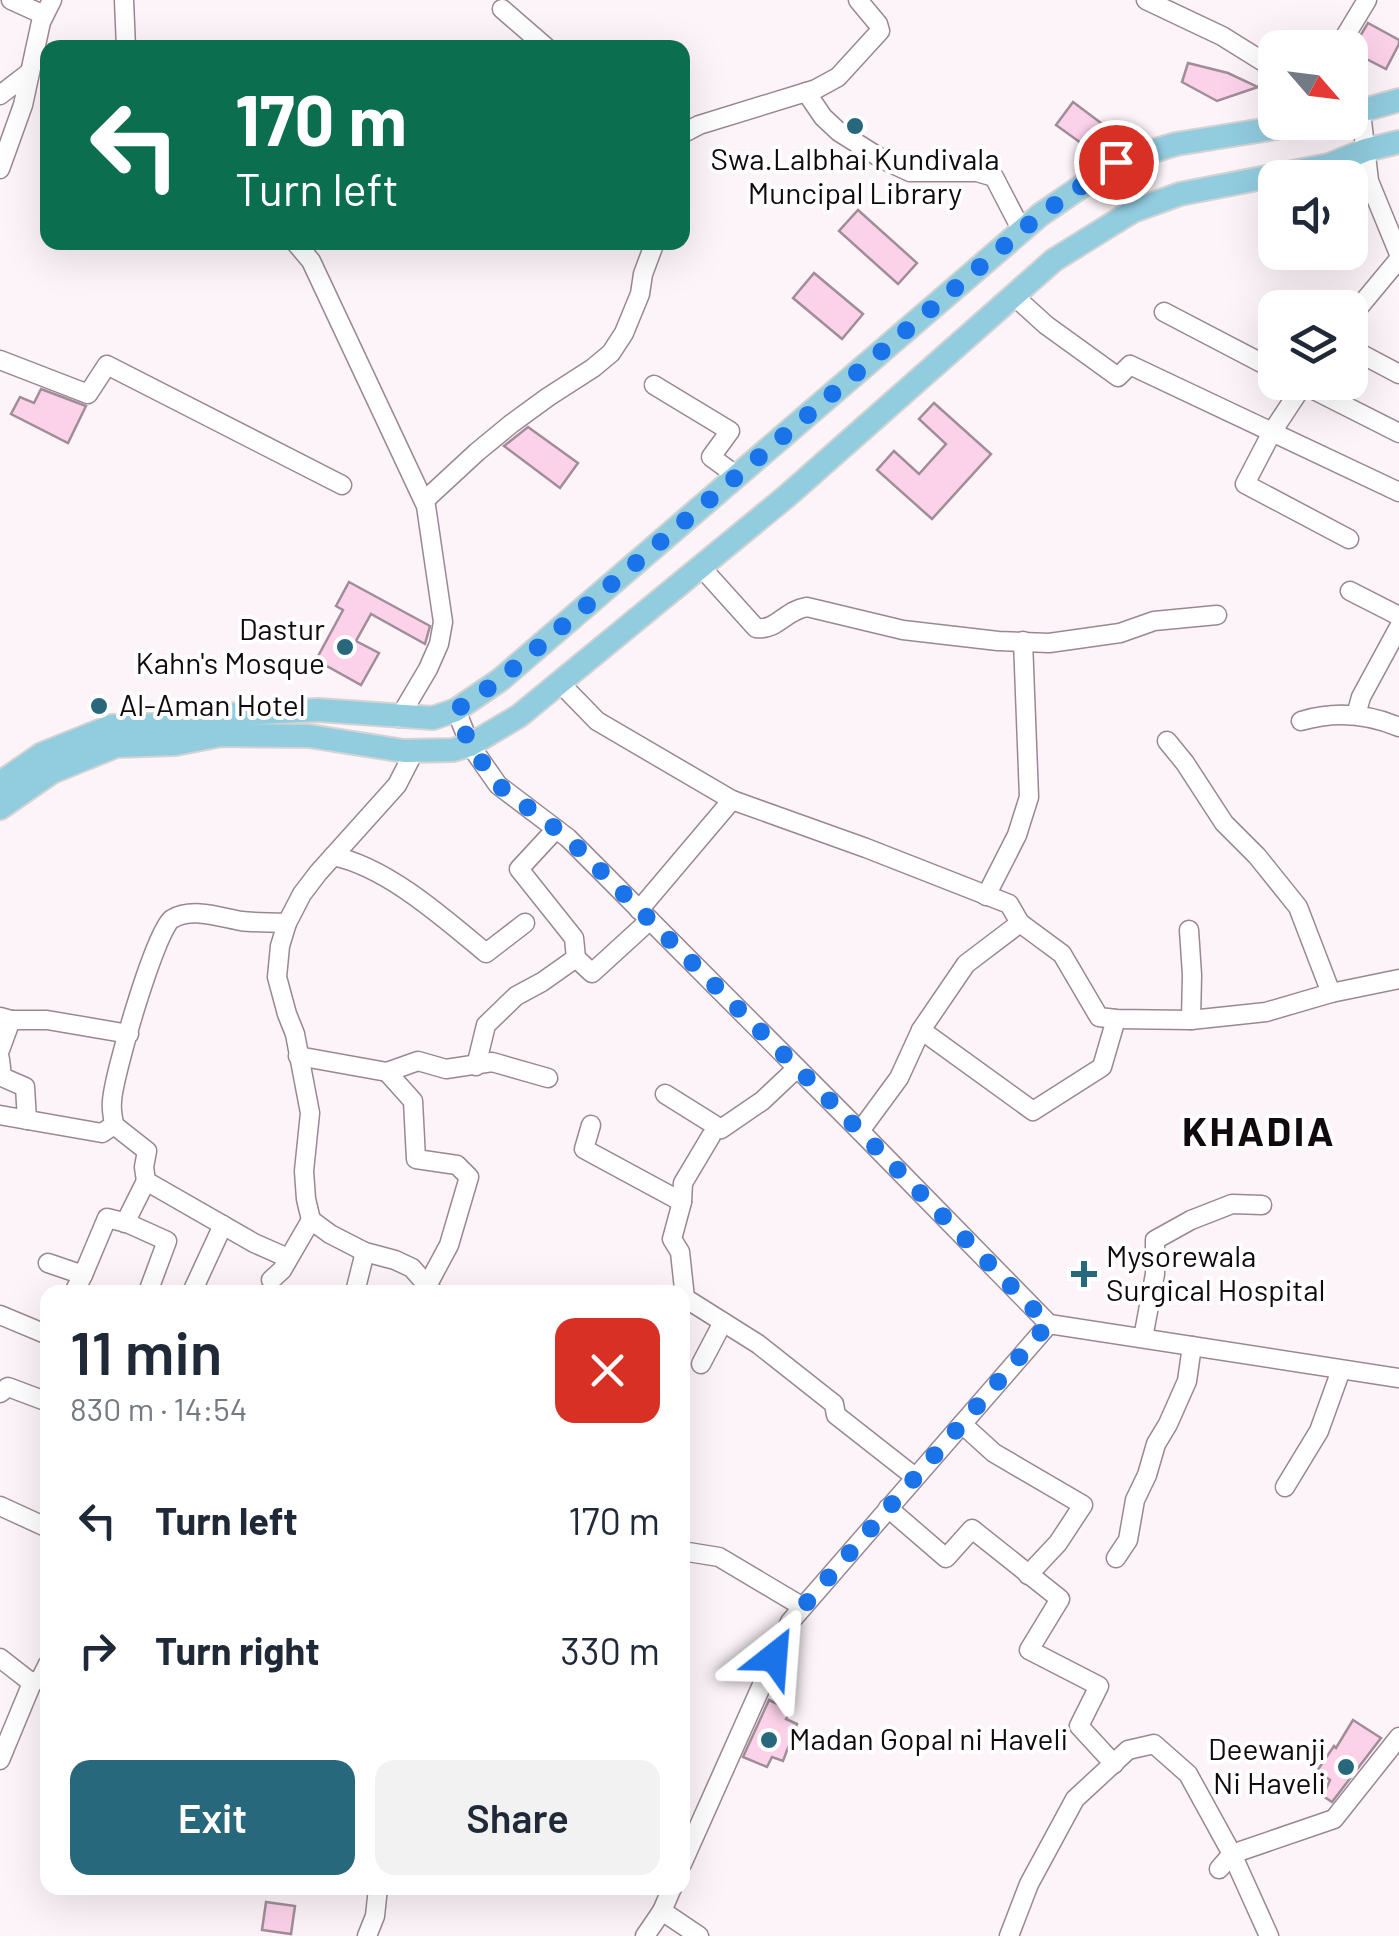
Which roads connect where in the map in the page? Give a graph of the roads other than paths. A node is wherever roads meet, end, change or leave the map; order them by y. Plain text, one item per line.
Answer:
1 (11, 0) edge
2 (124, 0) edge
3 (858, 0) edge
4 (1146, 0) edge
5 (1367, 0) edge
6 (48, 8) edge
7 (502, 9) dead end
8 (1349, 30) edge
9 (126, 40) edge
10 (538, 40) edge
11 (1258, 58) edge
12 (30, 72) junction
13 (806, 92) junction
14 (0, 95) edge
15 (1399, 100) edge
16 (1368, 108) edge
17 (690, 130) edge
18 (1258, 131) edge
19 (1363, 140) edge
20 (1399, 142) edge
21 (1366, 150) junction
22 (0, 170) edge
23 (1022, 231) junction
24 (302, 250) edge
25 (652, 250) edge
26 (1399, 256) edge
27 (1368, 295) edge
28 (1014, 296) junction
29 (1164, 312) dead end
30 (1368, 358) edge
31 (0, 360) edge
32 (1258, 361) edge
33 (1399, 374) edge
34 (654, 385) dead end
35 (1292, 400) edge
36 (1336, 400) edge
37 (1272, 432) junction
38 (1399, 432) edge
39 (737, 476) junction
40 (342, 485) dead end
41 (1399, 492) edge
42 (424, 502) junction
43 (1349, 538) dead end
44 (701, 566) junction
45 (1350, 591) dead end
46 (1217, 615) dead end
47 (1399, 616) edge
48 (1399, 628) edge
49 (1023, 641) junction
50 (560, 683) junction
51 (456, 710) junction
52 (1356, 716) junction
53 (399, 718) junction
54 (1301, 720) dead end
55 (1399, 727) edge
56 (1167, 741) dead end
57 (470, 745) junction
58 (415, 750) junction
59 (0, 784) edge
60 (732, 800) junction
61 (0, 808) edge
62 (556, 829) junction
63 (333, 856) junction
64 (986, 896) junction
65 (645, 915) junction
66 (525, 922) dead end
67 (287, 923) junction
68 (1020, 923) junction
69 (1189, 930) dead end
70 (576, 958) junction
71 (1399, 979) edge
72 (1331, 994) junction
73 (5, 1018) edge
74 (1116, 1020) junction
75 (1191, 1020) junction
76 (921, 1030) junction
77 (129, 1034) junction
78 (0, 1050) edge
79 (298, 1056) junction
80 (0, 1059) edge
81 (476, 1066) junction
82 (796, 1069) junction
83 (387, 1072) junction
84 (548, 1078) dead end
85 (665, 1094) dead end
86 (0, 1115) edge
87 (27, 1120) junction
88 (114, 1125) junction
89 (591, 1125) dead end
90 (860, 1131) junction
91 (711, 1136) dead end
92 (146, 1181) junction
93 (682, 1202) junction
94 (1262, 1206) dead end
95 (312, 1220) junction
96 (124, 1222) junction
97 (223, 1226) junction
98 (366, 1252) junction
99 (288, 1258) junction
100 (48, 1263) dead end
101 (83, 1275) junction
102 (271, 1280) dead end
103 (78, 1285) edge
104 (151, 1285) edge
105 (195, 1285) edge
106 (357, 1285) edge
107 (427, 1285) edge
108 (432, 1285) edge
109 (684, 1285) edge
110 (690, 1301) edge
111 (0, 1315) edge
112 (723, 1322) junction
113 (1048, 1324) junction
114 (40, 1332) edge
115 (1143, 1338) junction
116 (1192, 1346) junction
117 (700, 1364) dead end
118 (1342, 1370) junction
119 (1399, 1378) edge
120 (0, 1393) edge
121 (40, 1399) edge
122 (962, 1424) junction
123 (915, 1477) junction
124 (1285, 1488) dead end
125 (0, 1506) edge
126 (888, 1508) junction
127 (40, 1524) edge
128 (690, 1552) edge
129 (1116, 1558) dead end
130 (1028, 1575) junction
131 (803, 1606) junction
132 (0, 1658) edge
133 (40, 1676) edge
134 (40, 1680) edge
135 (1399, 1737) edge
136 (0, 1760) edge
137 (1114, 1764) junction
138 (690, 1846) edge
139 (1232, 1854) junction
140 (1219, 1869) dead end
141 (377, 1895) edge
142 (669, 1895) edge
143 (662, 1910) junction
144 (367, 1936) edge
145 (645, 1936) edge
146 (699, 1936) edge
147 (1010, 1936) edge
148 (1269, 1936) edge

1 - 6 street
2 - 9 street
3 - 13 street
4 - 11 street
5 - 8 street
6 - 12 street
7 - 10 street
12 - 14 street
12 - 22 street
13 - 17 street
13 - 23 street
15 - 16 main road
18 - 23 main road
19 - 21 street
20 - 21 main road
21 - 26 street
21 - 28 main road
23 - 39 main road
24 - 42 street
25 - 42 street
26 - 27 street
28 - 37 street
28 - 44 main road
29 - 32 street
30 - 33 street
31 - 40 street
34 - 39 street
35 - 37 street
36 - 38 street
37 - 41 street
37 - 43 street
39 - 51 main road
42 - 53 street
44 - 49 street
44 - 50 main road
45 - 47 street
46 - 49 street
48 - 52 street
49 - 64 street
50 - 57 main road
50 - 60 street
51 - 53 main road
51 - 57 street
52 - 54 street
52 - 55 street
53 - 59 main road
56 - 72 street
57 - 58 main road
57 - 62 street
58 - 61 main road
58 - 63 street
60 - 64 street
60 - 65 street
62 - 65 street
62 - 70 street
63 - 66 street
63 - 67 street
64 - 68 street
65 - 70 street
65 - 82 street
67 - 77 street
67 - 79 street
68 - 74 street
68 - 76 street
69 - 75 street
70 - 81 street
71 - 72 street
72 - 75 street
73 - 77 street
73 - 78 street
74 - 75 street
74 - 76 street
76 - 90 street
77 - 88 street
79 - 83 street
79 - 95 street
80 - 87 street
81 - 83 street
81 - 84 street
82 - 85 street
82 - 90 street
83 - 108 street
86 - 87 street
87 - 88 street
88 - 92 street
89 - 93 street
90 - 113 street
91 - 93 street
92 - 96 street
92 - 97 street
93 - 109 street
94 - 115 street
95 - 98 street
95 - 99 street
96 - 101 street
96 - 104 street
97 - 99 street
97 - 105 street
98 - 106 street
98 - 107 street
99 - 102 street
100 - 101 street
101 - 103 street
110 - 112 street
111 - 114 street
112 - 117 street
112 - 123 street
113 - 115 street
113 - 122 street
115 - 116 street
116 - 118 street
116 - 129 street
118 - 119 street
118 - 124 street
120 - 121 street
122 - 123 street
122 - 130 street
123 - 126 street
125 - 127 street
126 - 130 street
126 - 131 street
128 - 131 street
130 - 137 street
131 - 138 street
132 - 133 street
134 - 136 street
135 - 139 street
137 - 139 street
137 - 147 street
139 - 140 street
139 - 148 street
141 - 144 street
142 - 143 street
143 - 145 street
143 - 146 street

